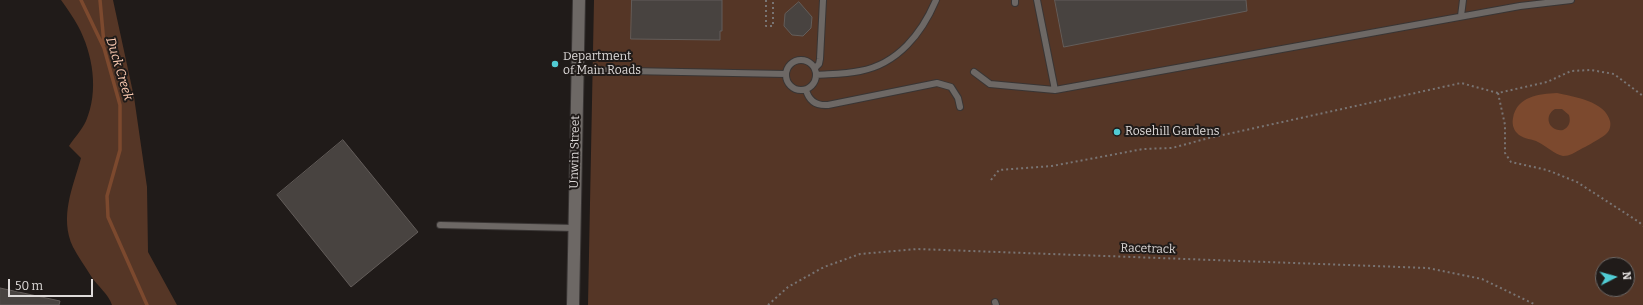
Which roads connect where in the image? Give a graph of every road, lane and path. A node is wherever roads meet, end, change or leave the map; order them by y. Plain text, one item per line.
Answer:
1 (579, 0) edge
2 (766, 0) edge
3 (773, 0) edge
4 (823, 0) edge
5 (936, 0) edge
6 (1037, 0) edge
7 (1462, 0) edge
8 (1571, 0) edge
9 (1461, 16) junction
10 (815, 68) junction
11 (577, 70) junction
12 (974, 72) dead end
13 (786, 74) junction
14 (817, 75) junction
15 (806, 90) junction
16 (1055, 90) junction
17 (1498, 93) junction
18 (1643, 96) edge
19 (960, 107) dead end
20 (991, 180) dead end
21 (440, 225) dead end
22 (1643, 226) edge
23 (574, 228) junction
24 (573, 305) edge
25 (768, 305) edge
26 (1536, 305) edge

1 - 11 street, Unwin Street
2 - 3 path
4 - 10 lane
5 - 14 lane
6 - 16 lane
7 - 9 lane
8 - 9 lane
9 - 16 lane
10 - 13 lane
10 - 14 lane
11 - 13 lane
11 - 23 street, Unwin Street
12 - 16 lane
13 - 15 lane
14 - 15 lane
15 - 19 lane
17 - 18 path
17 - 20 path
17 - 22 path
21 - 23 lane
23 - 24 street, Unwin Street
25 - 26 path, Racetrack

